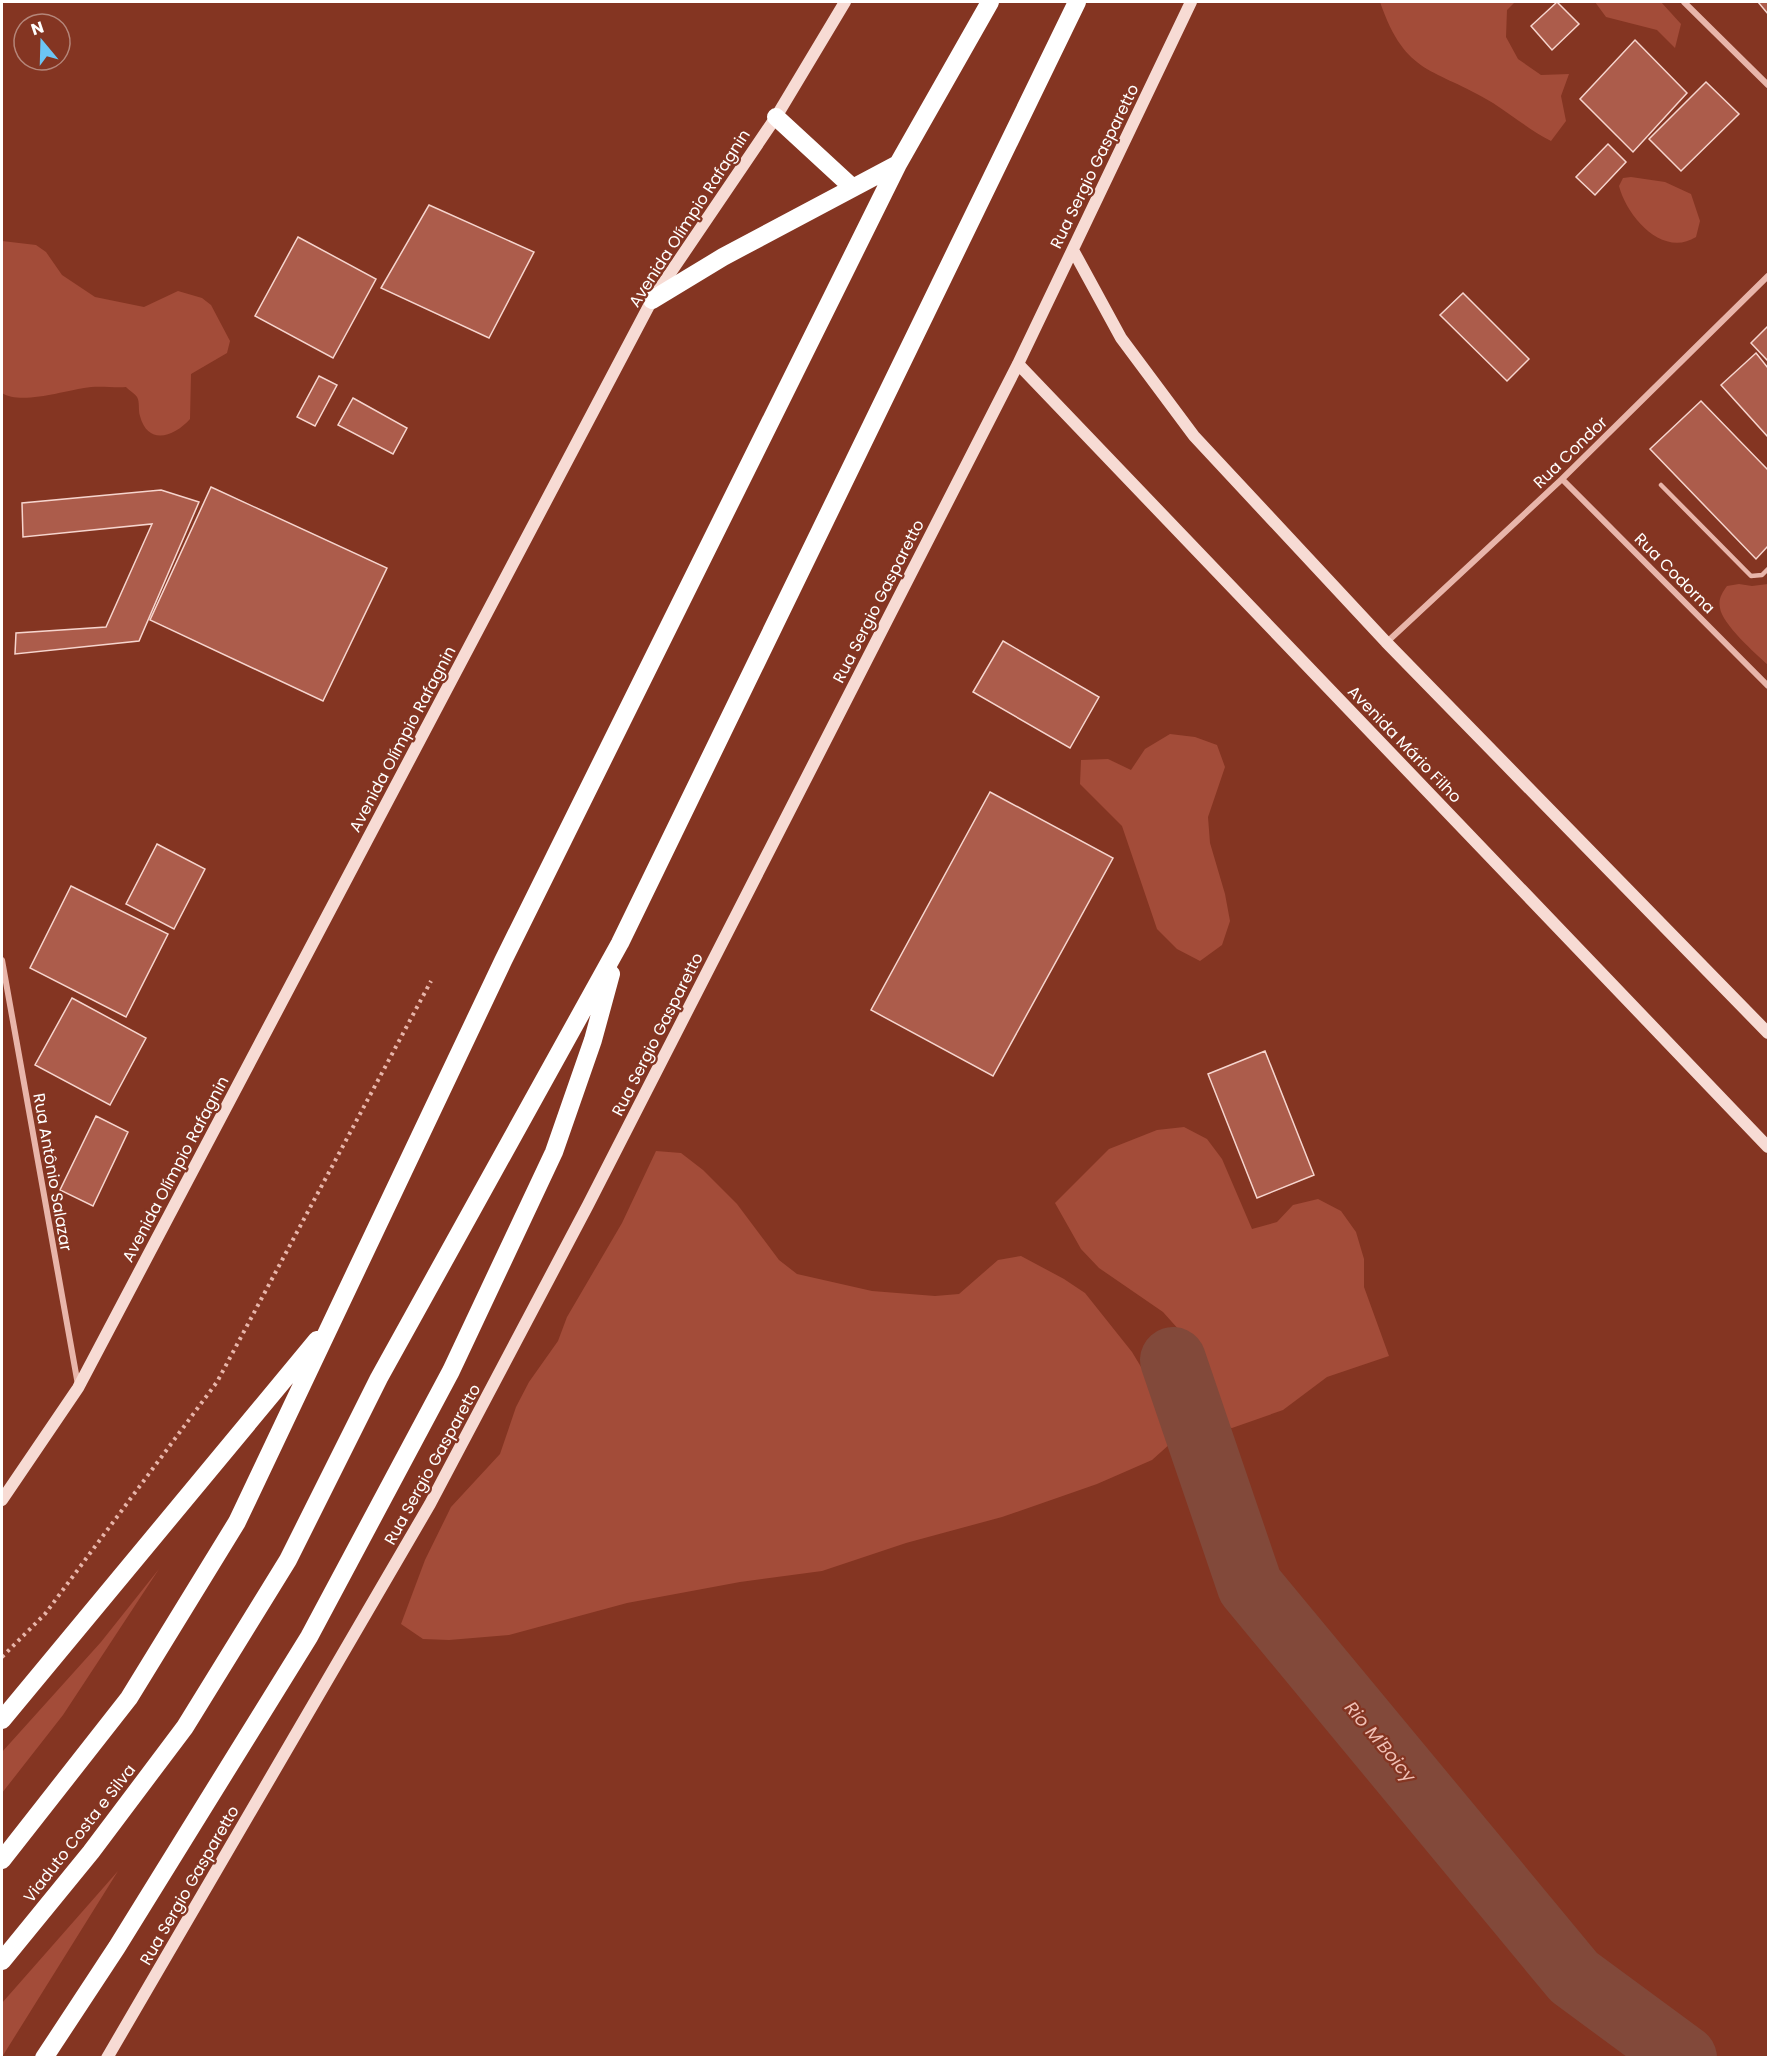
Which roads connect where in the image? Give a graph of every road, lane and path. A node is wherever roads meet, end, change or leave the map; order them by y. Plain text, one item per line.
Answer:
1 (845, 2) edge
2 (990, 2) edge
3 (1077, 2) edge
4 (1191, 2) edge
5 (1684, 2) edge
6 (1768, 85) edge
7 (776, 117) junction
8 (898, 164) junction
9 (853, 188) junction
10 (1073, 250) junction
11 (1768, 276) edge
12 (652, 300) junction
13 (1018, 364) junction
14 (1562, 479) junction
15 (1661, 485) dead end
16 (1768, 569) edge
17 (1386, 642) junction
18 (1768, 686) edge
19 (620, 943) junction
20 (2, 960) edge
21 (430, 981) dead end
22 (1768, 1033) edge
23 (1768, 1147) edge
24 (336, 1318) junction
25 (78, 1388) junction
26 (2, 1500) edge
27 (2, 1657) edge
28 (2, 1720) edge
29 (2, 1860) edge
30 (2, 1961) edge
31 (44, 2058) edge
32 (107, 2058) edge

1 - 7 main road, Avenida Olímpio Rafagnin
2 - 8 highway
3 - 19 highway
4 - 10 main road, Rua Sergio Gasparetto
5 - 6 street
7 - 9 highway
7 - 12 main road, Avenida Olímpio Rafagnin
8 - 9 highway
8 - 24 highway
9 - 12 highway
10 - 13 main road, Rua Sergio Gasparetto
10 - 17 main road
11 - 14 street, Rua Condor
12 - 25 main road, Avenida Olímpio Rafagnin
13 - 23 main road, Avenida Mário Filho
13 - 32 main road, Rua Sergio Gasparetto
14 - 17 street, Rua Condor
14 - 18 street, Rua Codorna
15 - 16 lane
17 - 22 main road
19 - 30 highway, Viaduto Costa e Silva
19 - 31 highway
20 - 25 street, Rua Antônio Salazar
21 - 27 path
24 - 28 highway
24 - 29 highway
25 - 26 main road, Avenida Olímpio Rafagnin

